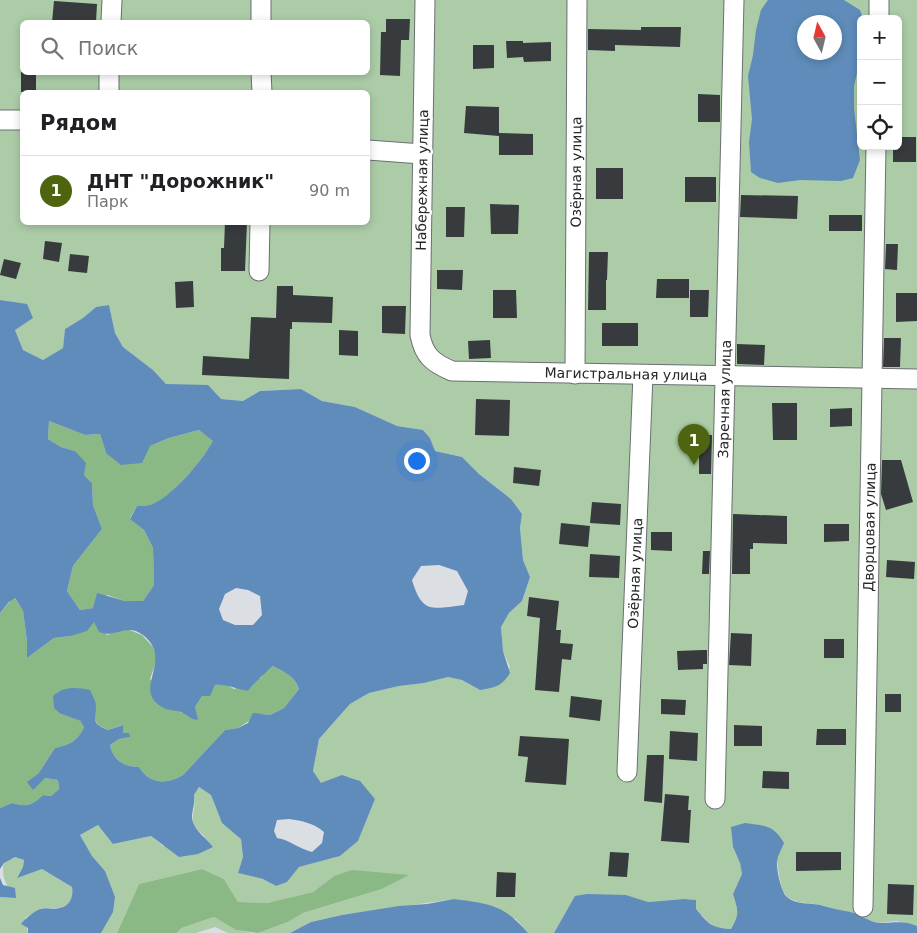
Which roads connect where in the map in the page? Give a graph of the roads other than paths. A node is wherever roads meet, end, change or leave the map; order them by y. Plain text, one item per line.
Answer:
1 (112, 0) edge
2 (261, 0) edge
3 (425, 0) edge
4 (577, 0) edge
5 (734, 0) edge
6 (879, 0) edge
7 (879, 15) edge
8 (111, 20) edge
9 (261, 20) edge
10 (109, 75) edge
11 (262, 75) edge
12 (109, 90) edge
13 (262, 90) edge
14 (0, 120) edge
15 (20, 120) edge
16 (370, 150) edge
17 (876, 150) edge
18 (422, 154) junction
19 (260, 225) edge
20 (259, 271) dead end
21 (429, 357) joint
22 (575, 374) junction
23 (642, 375) junction
24 (725, 376) junction
25 (872, 378) junction
26 (917, 379) edge
27 (627, 772) dead end
28 (715, 799) dead end
29 (864, 907) dead end

1 - 8 street
2 - 9 street
3 - 18 street, Набережная улица
4 - 22 street, Озёрная улица
5 - 24 street, Заречная улица
6 - 7 street
10 - 12 street
11 - 13 street
14 - 15 street
16 - 18 street
17 - 25 street, Дворцовая улица
18 - 21 street, Набережная улица
19 - 20 street
21 - 22 street, Магистральная улица
22 - 23 street, Магистральная улица
23 - 24 street, Магистральная улица
23 - 27 street, Озёрная улица
24 - 25 street, Магистральная улица
24 - 28 street, Заречная улица
25 - 26 street, Магистральная улица
25 - 29 street, Дворцовая улица

